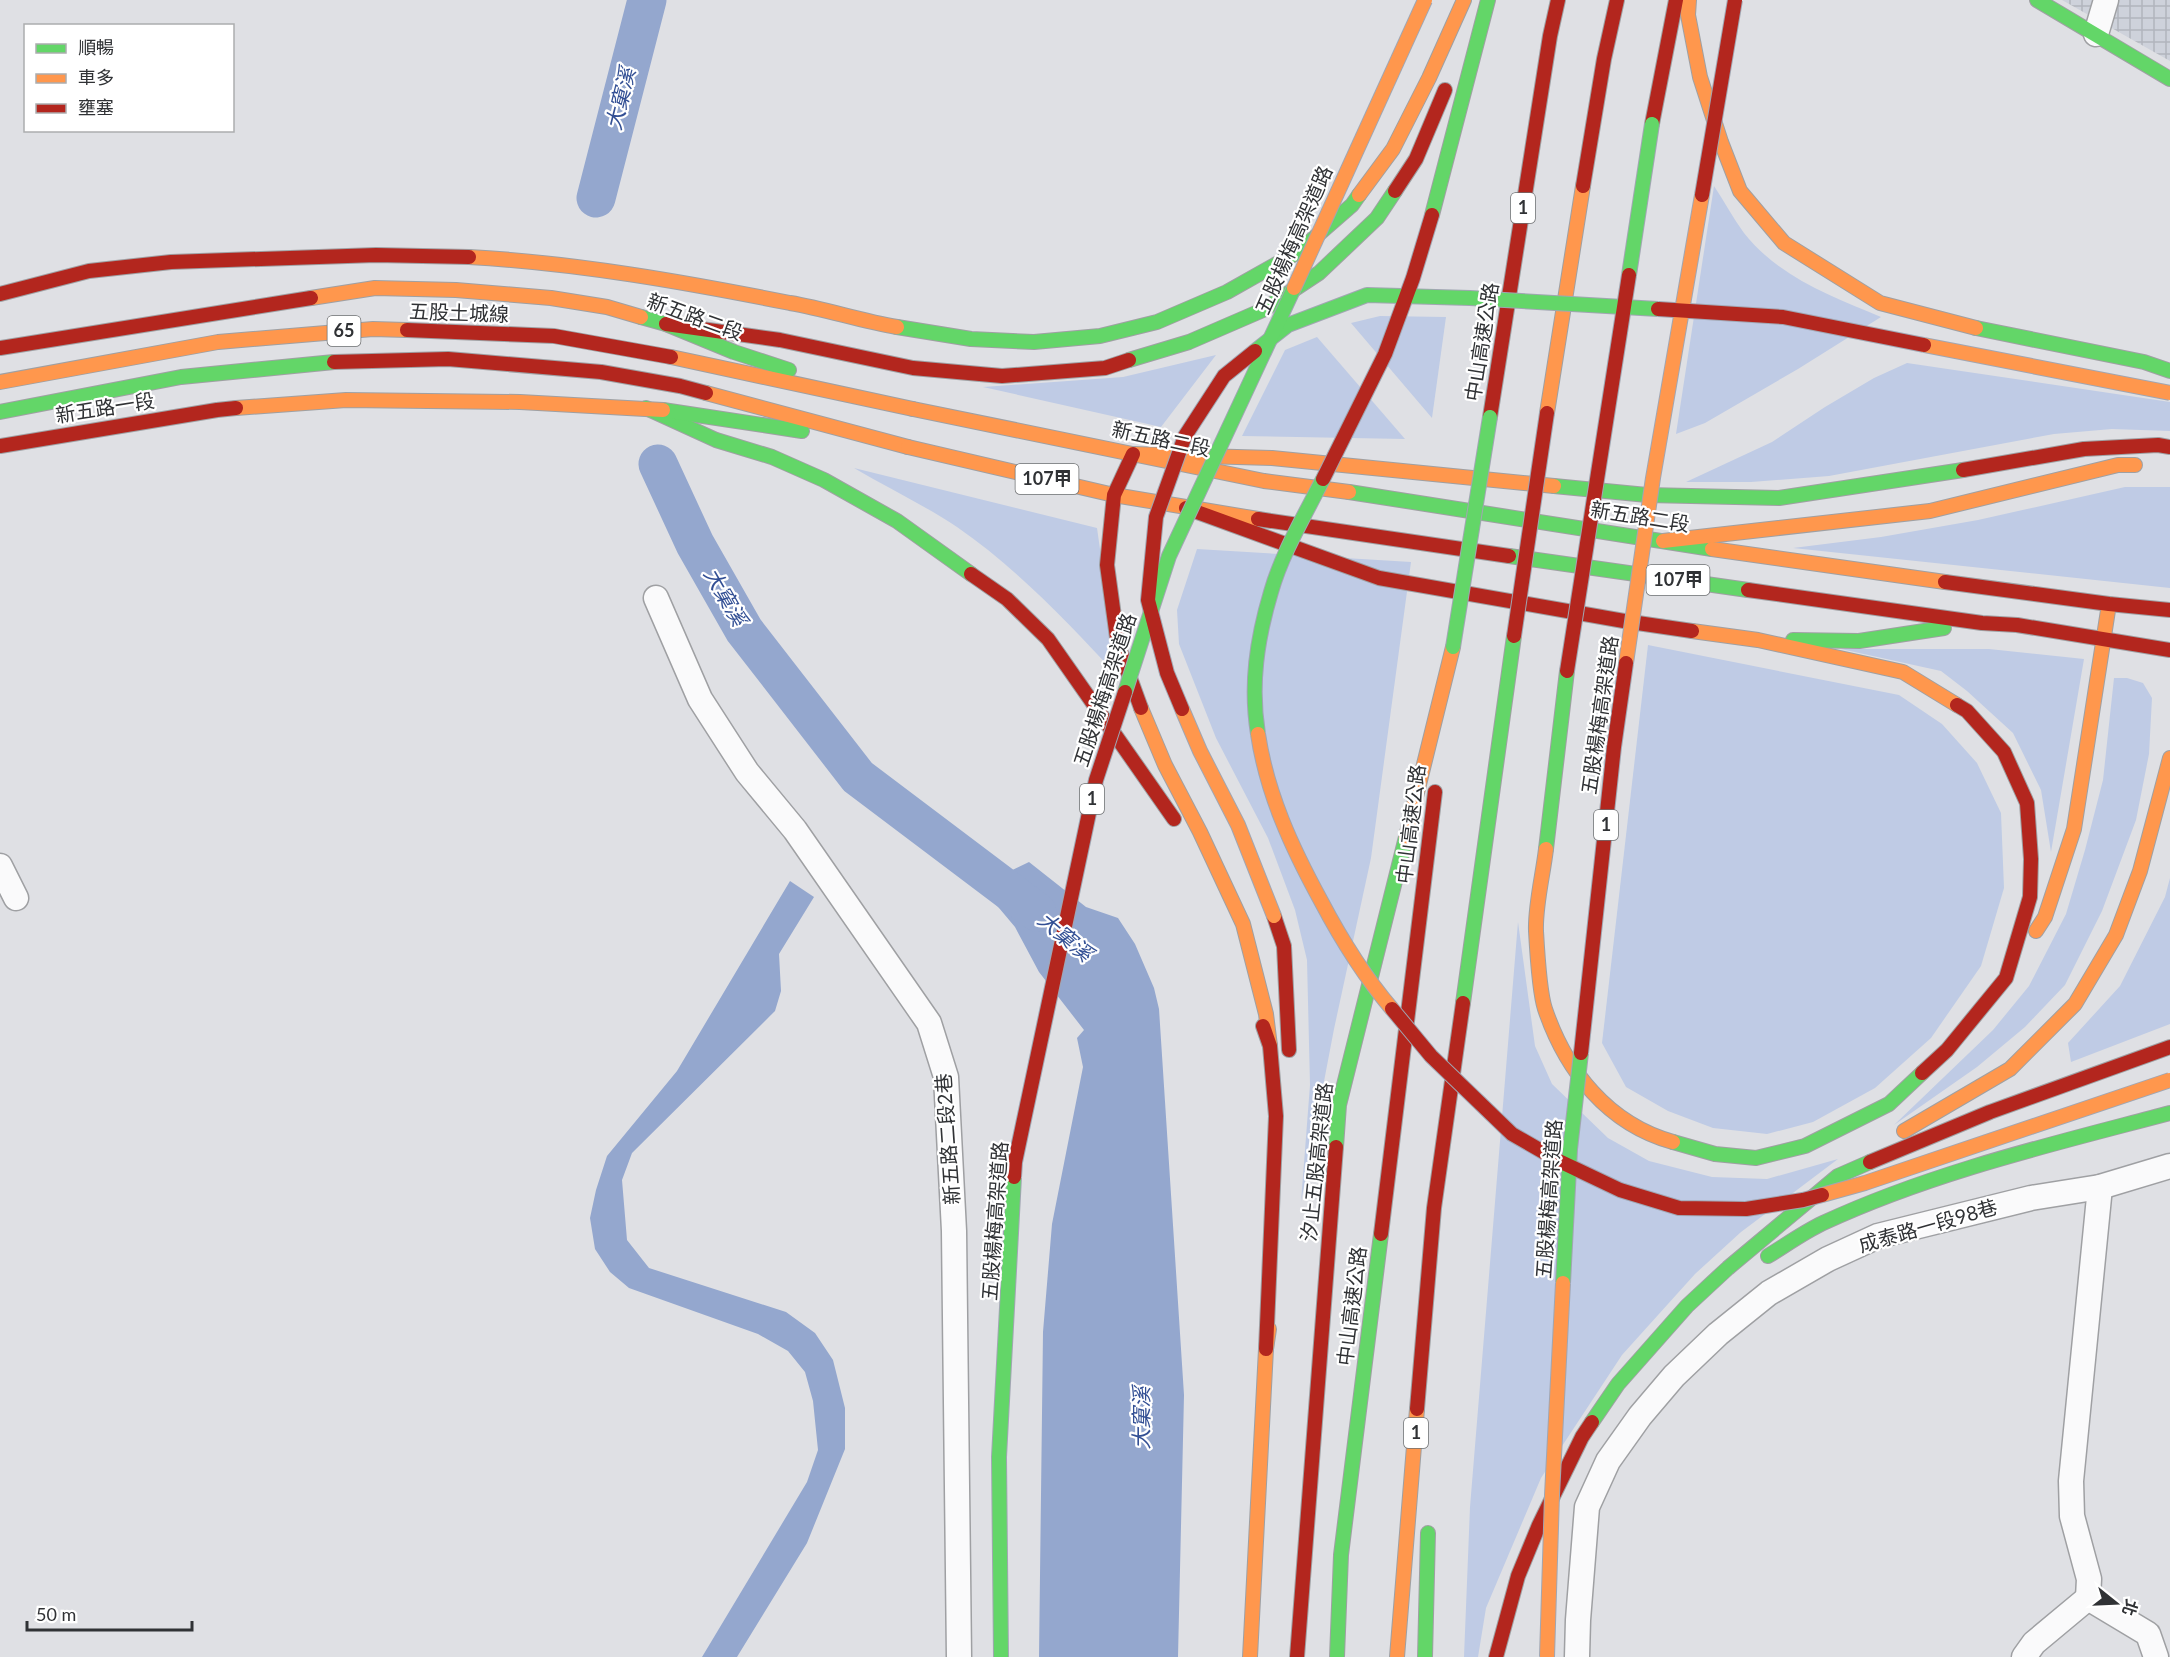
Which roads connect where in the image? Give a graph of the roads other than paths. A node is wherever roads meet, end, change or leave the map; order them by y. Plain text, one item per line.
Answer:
1 (1425, 0) edge
2 (1464, 0) edge
3 (1475, 0) edge
4 (1488, 0) edge
5 (1558, 0) edge
6 (1617, 0) edge
7 (1676, 0) edge
8 (1689, 0) edge
9 (1735, 0) edge
10 (2037, 0) edge
11 (2106, 0) edge
12 (1464, 33) dead end
13 (2096, 34) junction
14 (1450, 78) dead end
15 (2170, 79) edge
16 (0, 294) edge
17 (666, 324) junction
18 (0, 348) edge
19 (2170, 371) edge
20 (0, 382) edge
21 (2170, 393) edge
22 (646, 408) junction
23 (913, 409) junction
24 (0, 412) edge
25 (0, 446) edge
26 (908, 447) junction
27 (2170, 447) edge
28 (1134, 453) junction
29 (2149, 464) dead end
30 (1114, 495) junction
31 (1186, 508) junction
32 (1663, 541) junction
33 (656, 598) dead end
34 (2109, 604) junction
35 (2170, 610) edge
36 (1982, 623) junction
37 (1758, 640) junction
38 (2102, 640) junction
39 (1453, 647) junction
40 (2170, 650) edge
41 (2170, 758) edge
42 (1182, 831) dead end
43 (0, 866) edge
44 (16, 898) dead end
45 (1234, 945) dead end
46 (2006, 978) junction
47 (1270, 1046) junction
48 (2170, 1047) edge
49 (1289, 1069) dead end
50 (2170, 1080) edge
51 (1288, 1093) dead end
52 (2170, 1113) edge
53 (2170, 1166) edge
54 (1838, 1176) junction
55 (2100, 1187) junction
56 (1434, 1208) junction
57 (1757, 1266) dead end
58 (1697, 1316) dead end
59 (1266, 1349) junction
60 (1618, 1384) junction
61 (1430, 1421) dead end
62 (1428, 1515) dead end
63 (2088, 1598) junction
64 (958, 1657) edge
65 (1001, 1657) edge
66 (1250, 1657) edge
67 (1297, 1657) edge
68 (1337, 1657) edge
69 (1397, 1657) edge
70 (1425, 1657) edge
71 (1496, 1657) edge
72 (1547, 1657) edge
73 (1577, 1657) edge
74 (2024, 1657) edge
75 (2156, 1657) edge

1 - 65 main road, 五股楊梅高架道路 / 1, bridge
2 - 16 main road
3 - 12 main road
4 - 50 main road, bridge
5 - 39 main road, 中山高速公路 / 1, bridge
6 - 56 main road, 1, bridge
7 - 46 main road, bridge
8 - 19 main road
9 - 72 main road, 五股楊梅高架道路 / 1, bridge
10 - 13 main road
11 - 13 street
13 - 15 main road
14 - 17 main road
17 - 18 main road, 新五路二段 / 107甲
17 - 23 main road, 新五路二段 / 107甲
20 - 23 main road, 五股土城線 / 65
21 - 49 main road, bridge
22 - 25 main road, 新五路一段 / 107甲
22 - 26 main road, 107甲
22 - 42 main road
23 - 28 main road, 新五路二段 / 107甲
24 - 26 main road, 65
26 - 30 main road, 107甲
27 - 28 main road
28 - 30 main road
28 - 32 main road, 新五路二段 / 107甲
29 - 32 main road
30 - 31 main road, 107甲
30 - 47 main road
31 - 36 main road, 107甲
31 - 37 main road
32 - 34 main road, 新五路二段 / 107甲
33 - 64 street, 新五路二段2巷
34 - 35 main road, 新五路二段 / 107甲
34 - 38 main road
36 - 37 main road
36 - 38 main road, 107甲
37 - 46 main road
38 - 40 main road, 107甲
38 - 46 main road
39 - 67 main road, 汐止五股高架道路 / 1
39 - 68 main road, 中山高速公路 / 1
41 - 54 main road
43 - 44 street
45 - 47 main road
47 - 59 main road
48 - 54 main road
51 - 59 main road
52 - 57 main road
53 - 55 street, 成泰路一段98巷
54 - 60 main road
55 - 63 street
55 - 73 street, 成泰路一段98巷
56 - 61 main road, 1
56 - 69 main road, 1
58 - 60 main road
59 - 66 main road
60 - 71 main road
62 - 70 main road
63 - 74 street
63 - 75 street

